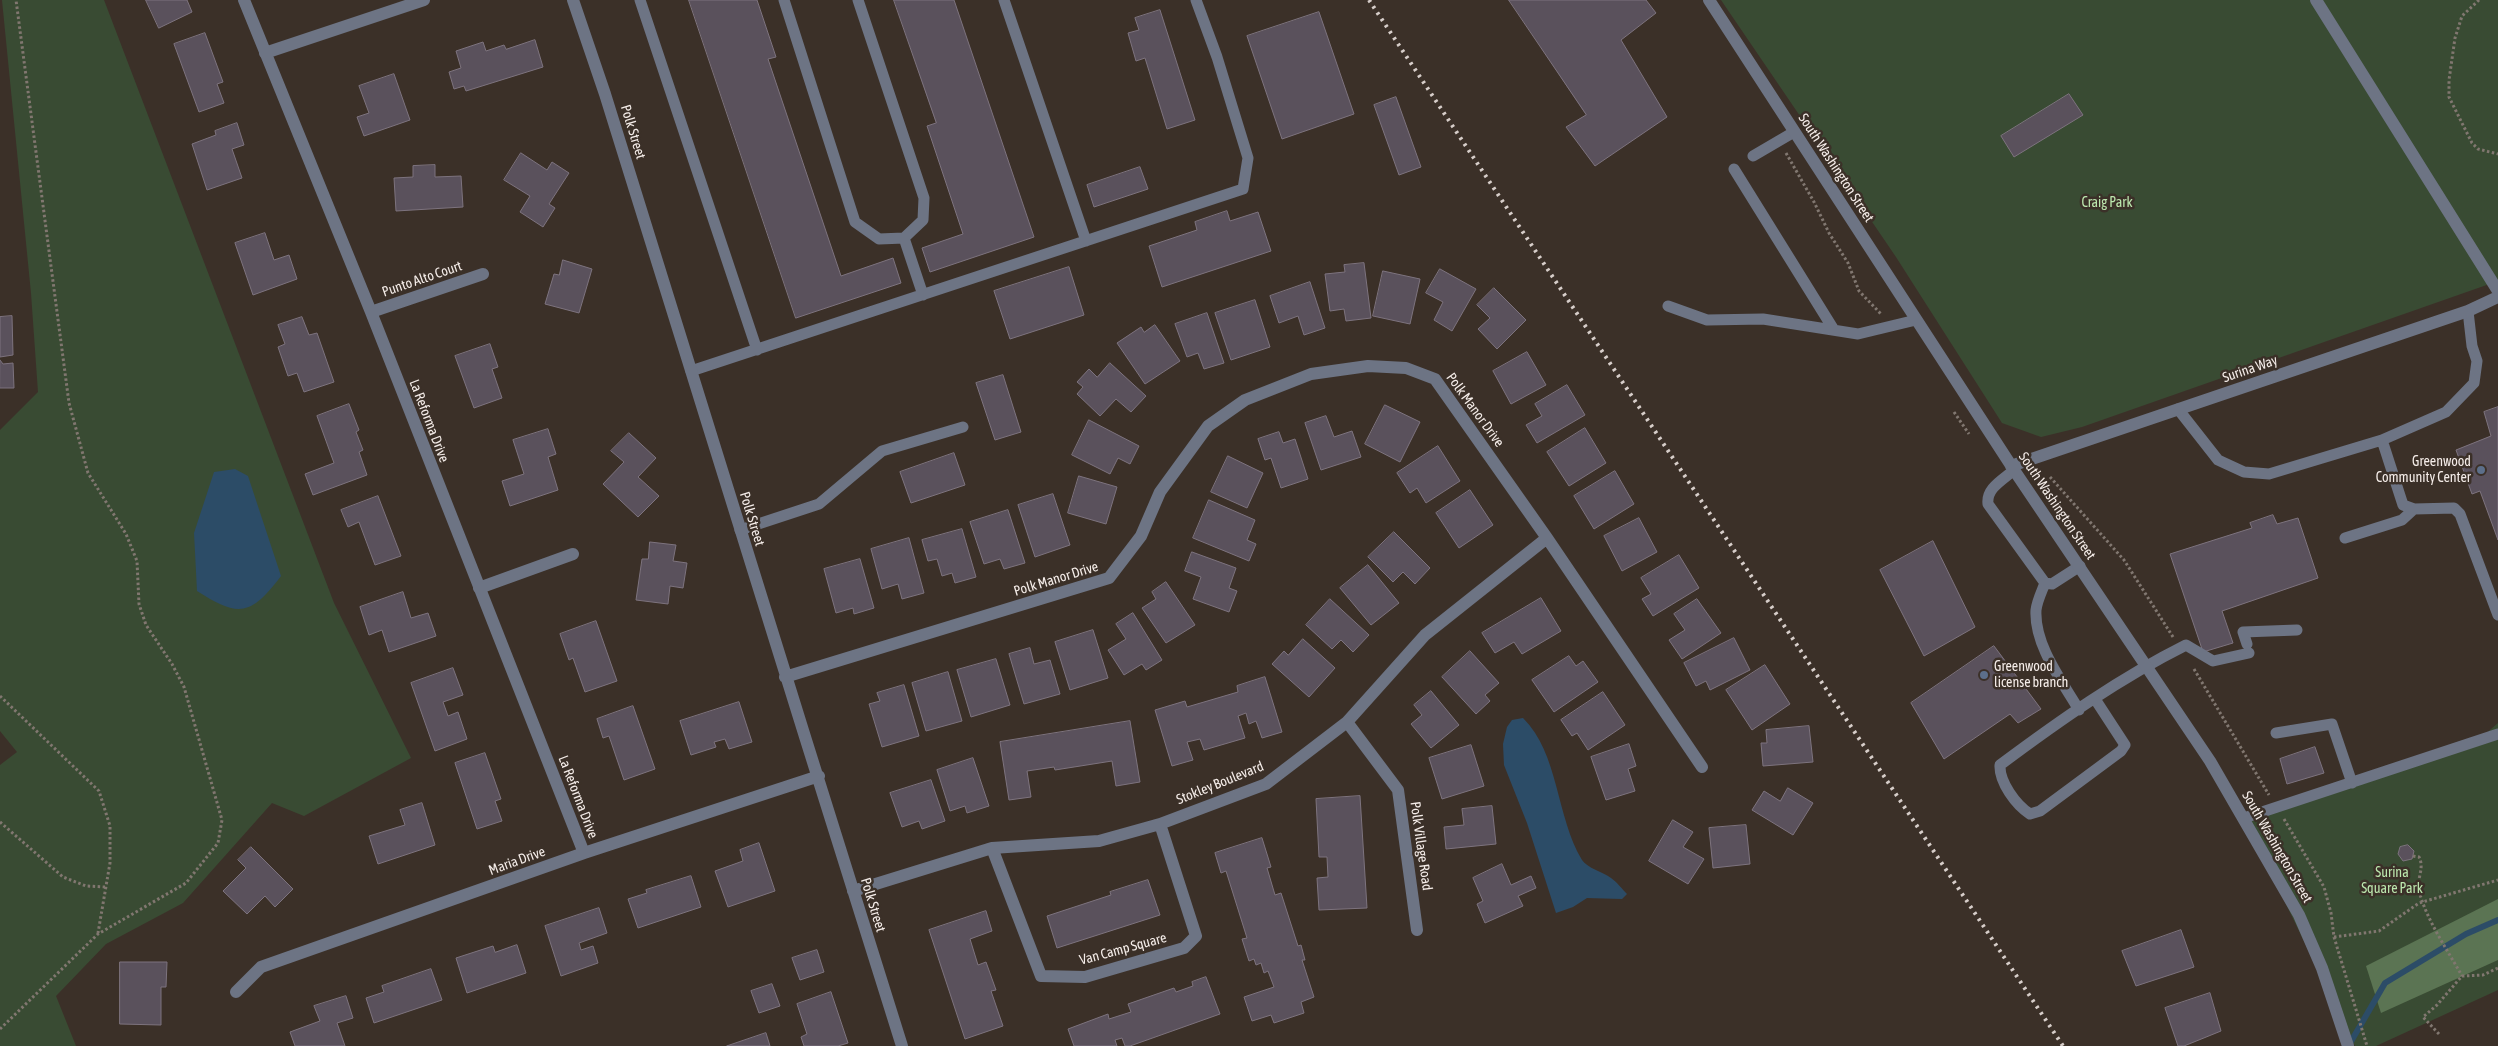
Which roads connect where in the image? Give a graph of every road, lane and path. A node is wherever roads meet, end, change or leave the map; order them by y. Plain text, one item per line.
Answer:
1 (16, 0) edge
2 (244, 0) edge
3 (424, 0) edge
4 (573, 0) edge
5 (640, 0) edge
6 (784, 0) edge
7 (858, 0) edge
8 (1004, 0) edge
9 (1196, 0) edge
10 (1709, 0) edge
11 (2316, 0) edge
12 (2479, 0) edge
13 (266, 53) junction
14 (1794, 132) junction
15 (1779, 141) junction
16 (2498, 154) edge
17 (1753, 156) dead end
18 (1734, 169) dead end
19 (904, 238) junction
20 (1086, 241) junction
21 (483, 274) dead end
22 (2498, 291) edge
23 (923, 295) junction
24 (2498, 297) edge
25 (1668, 306) dead end
26 (2468, 311) junction
27 (371, 312) junction
28 (1916, 320) junction
29 (1893, 326) junction
30 (1834, 330) junction
31 (757, 350) junction
32 (691, 372) junction
33 (2178, 409) junction
34 (1954, 410) dead end
35 (963, 427) dead end
36 (1973, 439) dead end
37 (2382, 440) junction
38 (2012, 468) junction
39 (2050, 477) dead end
40 (2414, 509) junction
41 (740, 530) junction
42 (1547, 538) junction
43 (2345, 538) dead end
44 (573, 554) dead end
45 (2080, 566) junction
46 (2045, 583) junction
47 (479, 588) junction
48 (2498, 615) edge
49 (2297, 630) dead end
50 (2180, 648) junction
51 (2147, 666) junction
52 (785, 677) junction
53 (0, 696) edge
54 (2095, 699) junction
55 (2079, 710) junction
56 (1347, 722) junction
57 (2276, 733) dead end
58 (2498, 734) edge
59 (1702, 767) dead end
60 (819, 776) junction
61 (2352, 783) junction
62 (2278, 808) junction
63 (2244, 818) junction
64 (0, 822) edge
65 (1160, 824) junction
66 (992, 848) junction
67 (584, 853) junction
68 (2413, 856) dead end
69 (2498, 880) edge
70 (105, 886) junction
71 (853, 892) junction
72 (2422, 902) junction
73 (1417, 930) dead end
74 (98, 934) junction
75 (2334, 937) junction
76 (2498, 968) edge
77 (2462, 976) junction
78 (236, 992) dead end
79 (0, 1029) edge
80 (2439, 1034) dead end
81 (902, 1046) edge
82 (2348, 1046) edge
83 (2367, 1046) edge

1 - 74 path
2 - 13 street, La Reforma Drive
3 - 13 street
4 - 32 street, Polk Street
5 - 31 lane
6 - 19 lane
7 - 19 lane
8 - 20 lane
9 - 20 lane
10 - 14 street, South Washington Street
11 - 22 street
12 - 16 path
13 - 27 street, La Reforma Drive
14 - 15 lane
14 - 28 street, South Washington Street
15 - 17 lane
15 - 29 path
18 - 30 lane
19 - 23 lane
20 - 23 lane
21 - 27 street, Punto Alto Court
23 - 31 lane
24 - 26 street, Surina Way
25 - 30 lane
26 - 33 street, Surina Way
26 - 37 lane
27 - 47 street, La Reforma Drive
28 - 29 lane
28 - 38 street, South Washington Street
29 - 30 lane
31 - 32 lane
32 - 41 street, Polk Street
33 - 37 lane
33 - 38 street, Surina Way
34 - 36 path
35 - 41 lane
37 - 40 lane
38 - 45 street, South Washington Street
38 - 46 lane
39 - 50 path
40 - 43 lane
40 - 48 lane
41 - 52 street, Polk Street
42 - 52 street, Polk Manor Drive
42 - 56 street, Stokley Boulevard
42 - 59 street, Polk Manor Drive
44 - 47 street
45 - 46 lane
45 - 51 street, South Washington Street
46 - 55 lane
47 - 67 street, La Reforma Drive
49 - 50 lane
50 - 51 lane
50 - 62 path
51 - 54 lane
51 - 63 street, South Washington Street
52 - 60 street, Polk Street
53 - 70 path
54 - 55 lane
54 - 55 lane
56 - 65 street, Stokley Boulevard
56 - 73 street, Polk Village Road
57 - 61 lane
58 - 61 lane
60 - 67 street, Maria Drive
60 - 71 street, Polk Street
61 - 62 lane
62 - 63 lane
62 - 75 path
63 - 82 street, South Washington Street
64 - 70 path
65 - 66 street, Stokley Boulevard
65 - 66 street, Van Camp Square
66 - 71 street, Stokley Boulevard
67 - 78 street, Maria Drive
68 - 72 path
69 - 72 path
70 - 74 path
71 - 81 street, Polk Street
72 - 75 path
72 - 77 path
74 - 79 path
75 - 83 path
76 - 77 path
77 - 80 path

